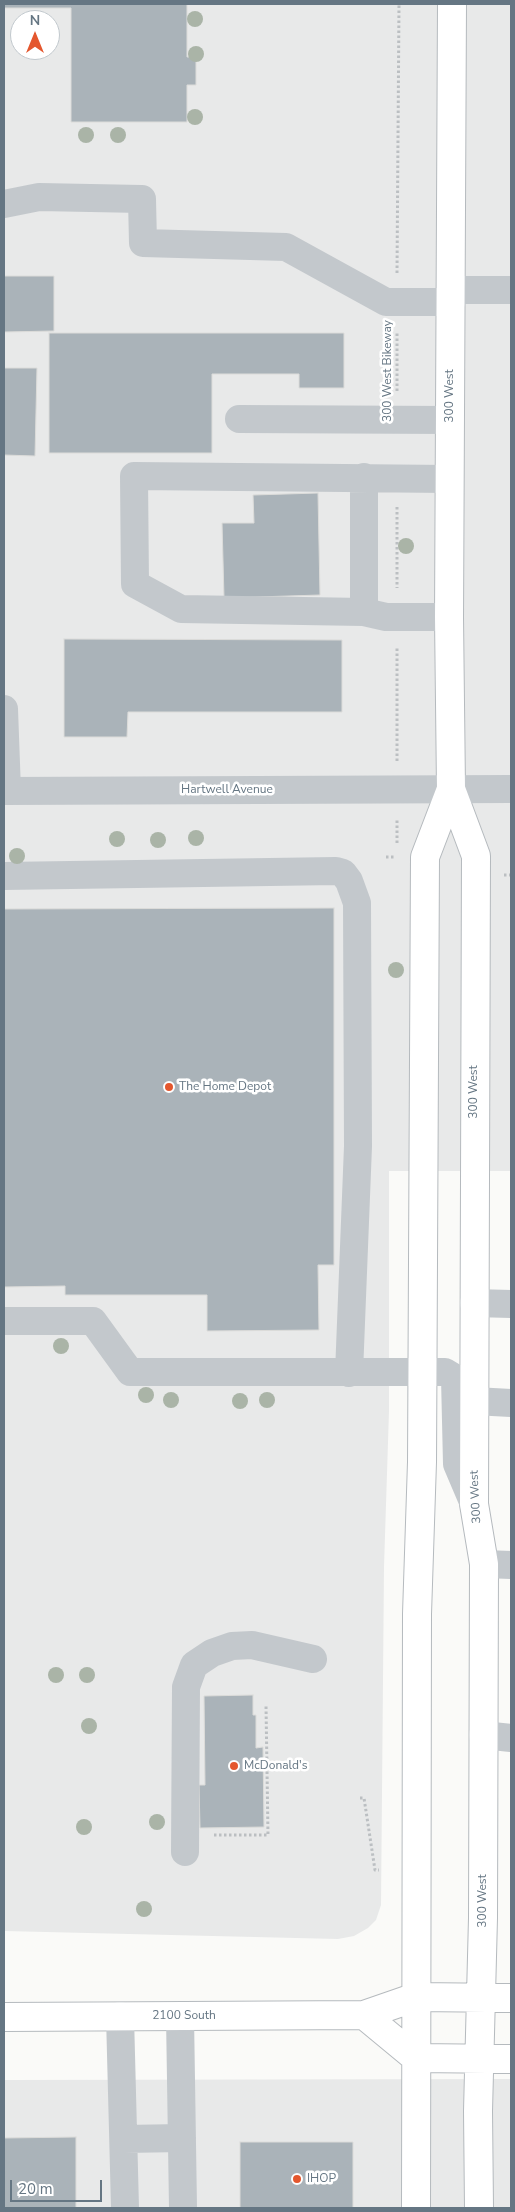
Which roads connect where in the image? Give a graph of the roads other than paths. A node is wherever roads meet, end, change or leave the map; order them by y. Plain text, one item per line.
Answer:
1 (452, 4) edge
2 (4, 204) edge
3 (511, 290) edge
4 (451, 296) junction
5 (239, 419) dead end
6 (450, 420) junction
7 (364, 478) junction
8 (449, 478) junction
9 (364, 612) junction
10 (448, 618) junction
11 (4, 709) edge
12 (450, 789) junction
13 (511, 789) edge
14 (5, 791) edge
15 (4, 876) edge
16 (474, 1303) junction
17 (511, 1304) edge
18 (4, 1321) edge
19 (423, 1372) junction
20 (350, 1373) junction
21 (474, 1401) junction
22 (511, 1404) edge
23 (474, 1504) junction
24 (484, 1564) junction
25 (511, 1565) edge
26 (313, 1659) dead end
27 (483, 1735) junction
28 (511, 1738) edge
29 (185, 1843) road end
30 (416, 1997) junction
31 (481, 1998) junction
32 (511, 1998) edge
33 (120, 2016) junction
34 (180, 2016) junction
35 (364, 2016) junction
36 (4, 2017) edge
37 (416, 2058) junction
38 (479, 2059) junction
39 (511, 2059) edge
40 (182, 2138) junction
41 (124, 2139) junction
42 (125, 2208) edge
43 (183, 2208) edge
44 (416, 2208) edge
45 (479, 2208) edge

1 - 4 main road, 300 West
2 - 4 street
3 - 4 street
4 - 6 main road, 300 West
5 - 6 street
6 - 8 main road, 300 West
7 - 8 street
7 - 9 street
7 - 9 street
8 - 10 main road, 300 West
9 - 10 street
10 - 12 main road, 300 West
11 - 14 street
12 - 13 street, Hartwell Avenue
12 - 14 street, Hartwell Avenue
12 - 16 main road, 300 West
12 - 19 main road, 300 West
15 - 20 street
16 - 17 street
16 - 21 main road, 300 West
18 - 20 street
19 - 20 street
19 - 23 street
19 - 30 main road, 300 West
21 - 22 street
21 - 23 main road, 300 West
23 - 24 main road, 300 West
24 - 25 street
24 - 27 main road, 300 West
26 - 29 street
27 - 28 street
27 - 31 main road, 300 West
30 - 31 main road, 2100 South
30 - 35 main road, 2100 South
30 - 37 main road, 300 West
31 - 32 main road, 2100 South
31 - 38 main road, 300 West
33 - 34 main road, 2100 South
33 - 36 main road, 2100 South
33 - 41 street
34 - 35 main road, 2100 South
34 - 40 street
35 - 37 main road
37 - 38 main road
37 - 44 main road, 300 West
38 - 39 main road
38 - 45 main road, 300 West
40 - 41 street
40 - 43 street
41 - 42 street

